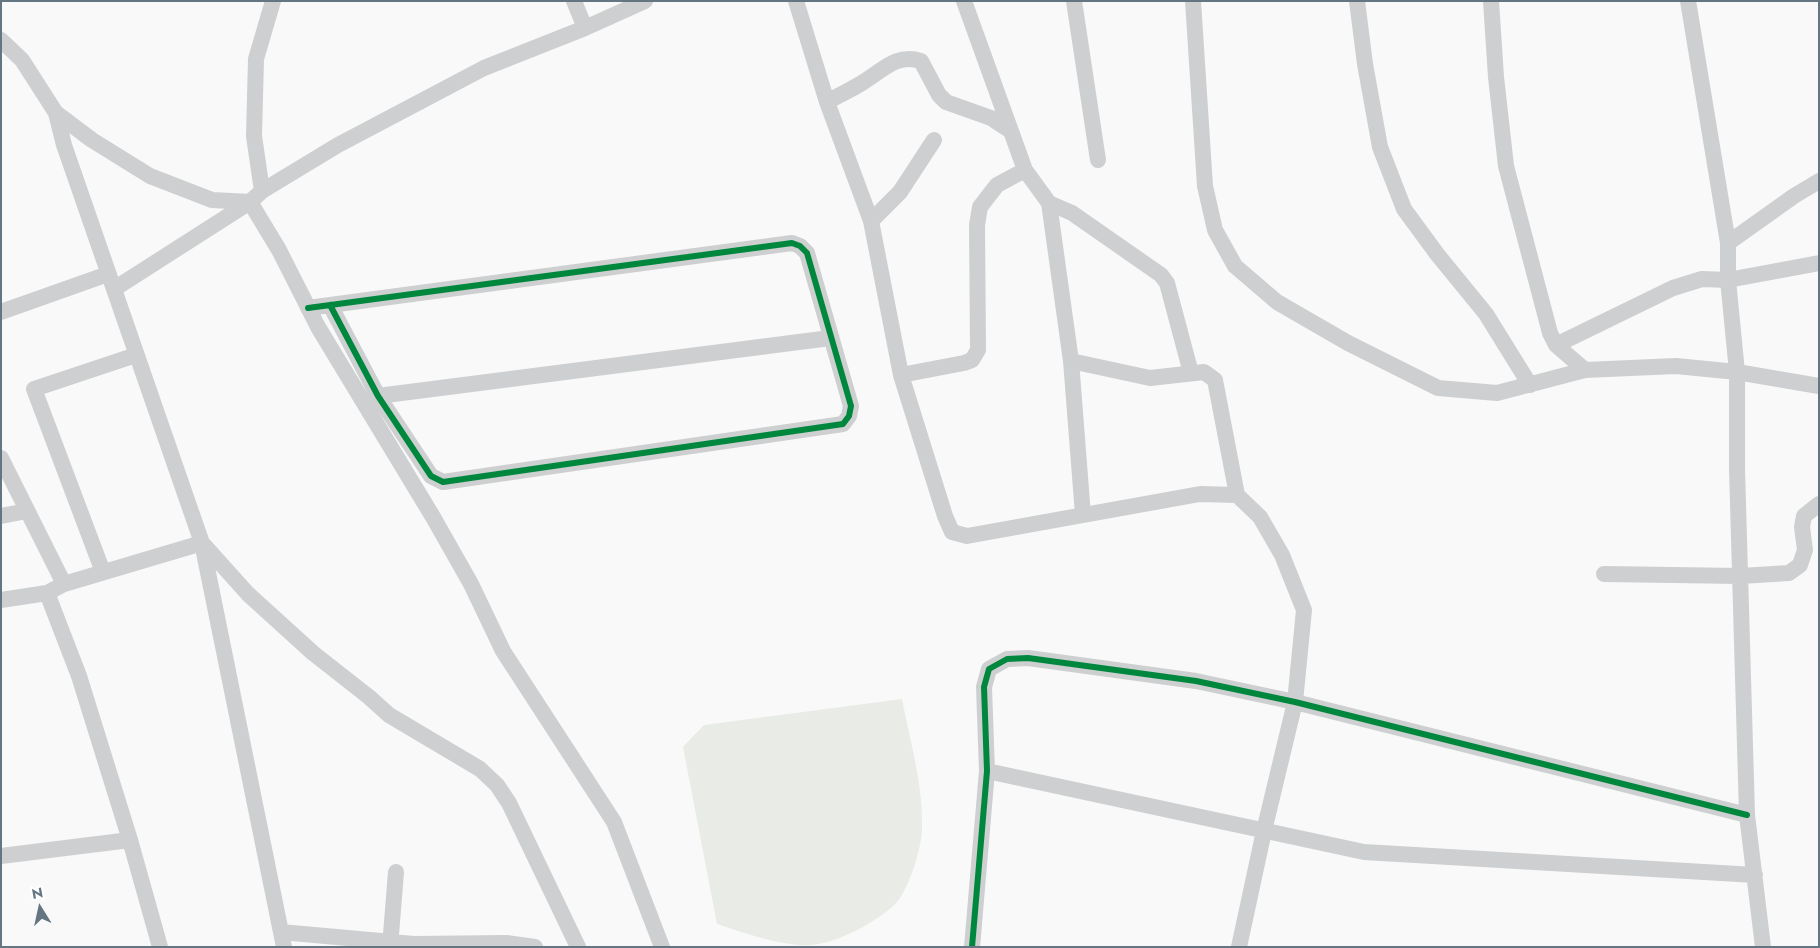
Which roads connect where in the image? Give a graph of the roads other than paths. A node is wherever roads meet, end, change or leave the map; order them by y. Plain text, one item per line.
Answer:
1 (273, 1) edge
2 (574, 1) edge
3 (646, 1) edge
4 (796, 1) edge
5 (964, 1) edge
6 (1074, 1) edge
7 (1192, 1) edge
8 (1357, 1) edge
9 (1491, 1) edge
10 (1688, 1) edge
11 (585, 28) junction
12 (1, 40) edge
13 (827, 102) junction
14 (56, 113) junction
15 (1011, 131) junction
16 (934, 140) dead end
17 (1098, 160) dead end
18 (1025, 170) junction
19 (1819, 182) edge
20 (262, 191) junction
21 (250, 202) junction
22 (1049, 203) junction
23 (871, 221) junction
24 (1728, 243) junction
25 (1819, 263) edge
26 (1728, 280) junction
27 (111, 281) junction
28 (330, 305) junction
29 (308, 308) junction
30 (1, 312) edge
31 (830, 338) junction
32 (1556, 345) junction
33 (136, 355) junction
34 (1071, 361) junction
35 (1585, 370) junction
36 (1736, 372) junction
37 (1190, 373) junction
38 (901, 375) junction
39 (1530, 385) junction
40 (1819, 386) edge
41 (378, 396) junction
42 (1, 458) edge
43 (1237, 495) junction
44 (1819, 504) edge
45 (26, 511) junction
46 (1083, 515) junction
47 (1, 516) edge
48 (202, 543) junction
49 (103, 572) junction
50 (1604, 574) dead end
51 (1741, 576) junction
52 (64, 584) junction
53 (47, 593) junction
54 (1, 600) edge
55 (1295, 702) junction
56 (986, 771) junction
57 (1747, 815) junction
58 (1264, 831) junction
59 (130, 840) junction
60 (1, 856) edge
61 (396, 872) dead end
62 (1755, 875) junction
63 (282, 939) edge
64 (389, 944) edge
65 (160, 947) edge
66 (535, 947) edge
67 (578, 947) edge
68 (662, 947) edge
69 (972, 947) edge
70 (1239, 947) edge
71 (1763, 947) edge

1 - 20 street
2 - 11 street
3 - 11 street
4 - 13 street
5 - 15 street
6 - 17 street
7 - 39 street
8 - 39 street
9 - 32 street
10 - 24 street
11 - 20 street
12 - 14 street
13 - 15 street
13 - 23 street
14 - 21 street
14 - 27 street
15 - 18 street
16 - 23 street
18 - 22 street
18 - 38 street
19 - 24 street
20 - 21 street
21 - 27 street
21 - 29 street
22 - 34 street
22 - 37 street
23 - 38 street
24 - 26 street
25 - 26 street
26 - 32 street
26 - 36 street
27 - 30 street
27 - 33 street
28 - 29 street
28 - 31 street
28 - 41 street
29 - 68 street
31 - 41 street
31 - 41 street
32 - 35 street
33 - 48 street
33 - 49 street
34 - 37 street
34 - 46 street
35 - 36 street
35 - 39 street
36 - 40 street
36 - 51 street
37 - 43 street
38 - 46 street
42 - 45 street
43 - 46 street
43 - 55 street
44 - 51 street
45 - 47 street
45 - 52 street
48 - 49 street
48 - 63 street
48 - 67 street
49 - 52 street
50 - 51 street
51 - 57 street
52 - 53 street
53 - 54 street
53 - 59 street
55 - 56 street
55 - 57 street
55 - 58 street
56 - 58 street
56 - 69 street
57 - 62 street
58 - 62 street
58 - 70 street
59 - 60 street
59 - 65 street
61 - 64 street
62 - 71 street
63 - 64 street
64 - 66 street

